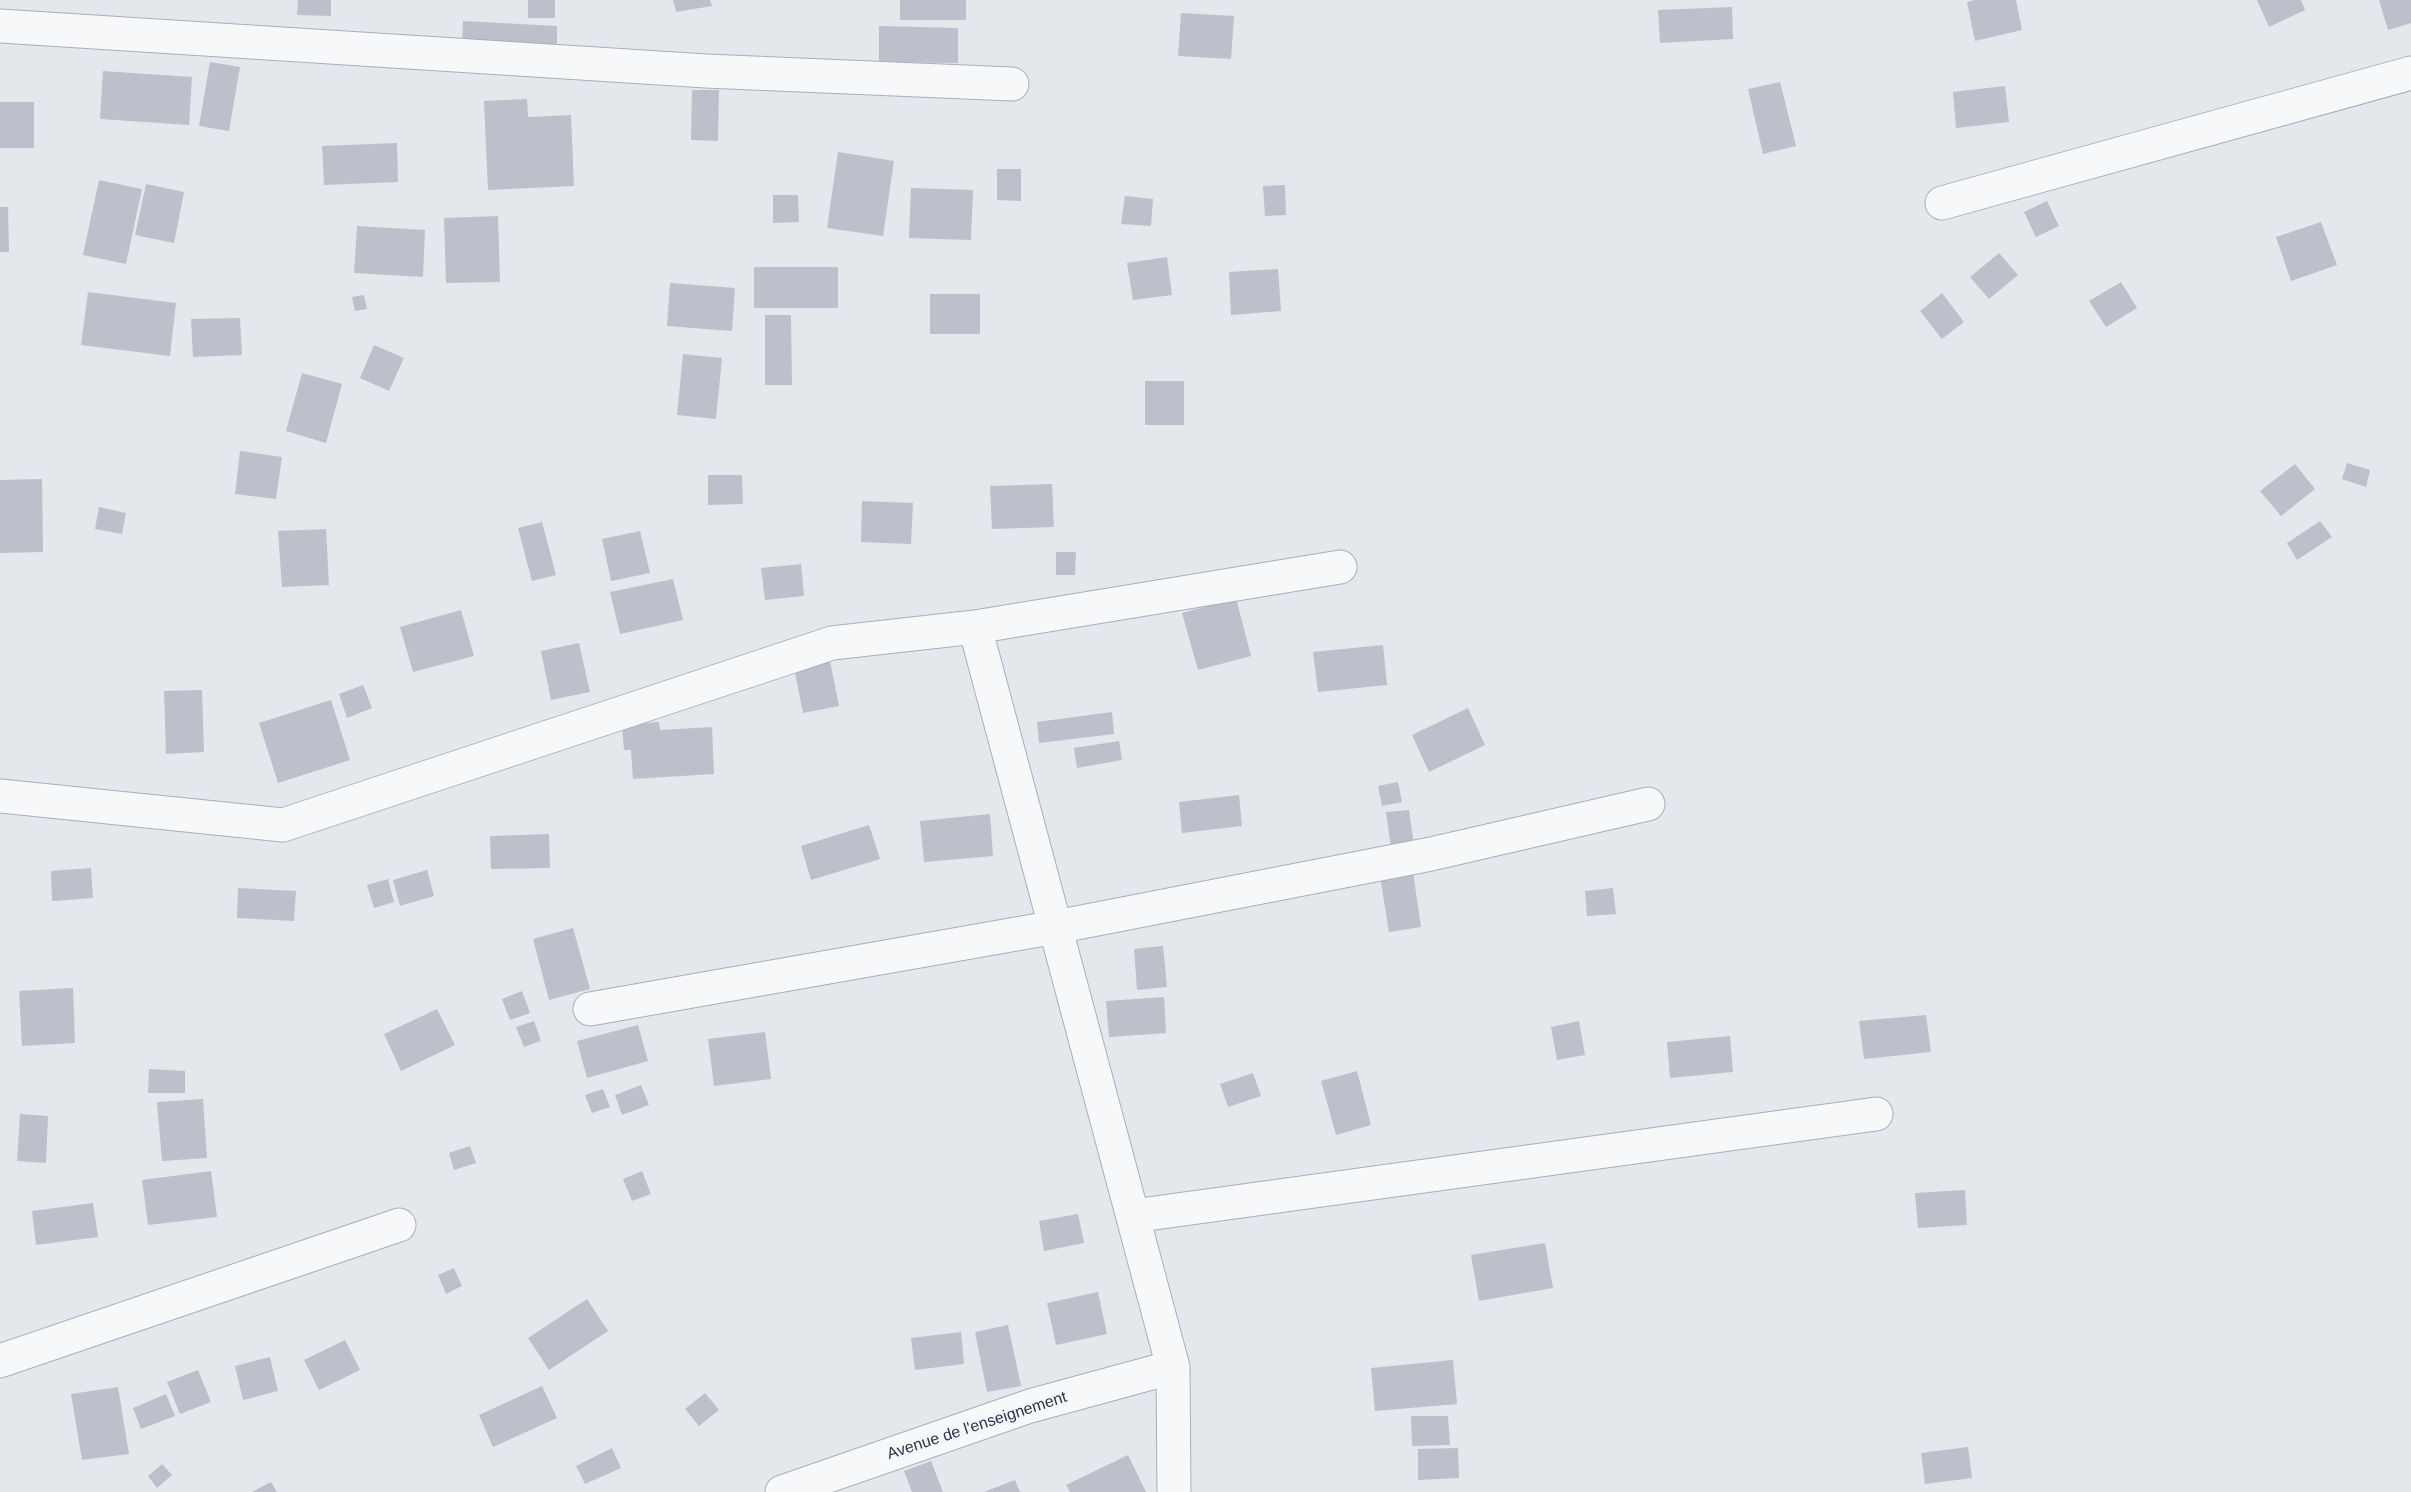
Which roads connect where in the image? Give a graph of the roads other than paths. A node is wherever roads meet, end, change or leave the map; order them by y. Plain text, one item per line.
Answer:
1 (0, 26) edge
2 (2411, 73) edge
3 (1012, 84) dead end
4 (1942, 203) dead end
5 (1340, 567) dead end
6 (975, 627) junction
7 (0, 796) edge
8 (1648, 804) dead end
9 (1056, 927) junction
10 (590, 1009) dead end
11 (1876, 1114) dead end
12 (1133, 1216) junction
13 (399, 1225) dead end
14 (0, 1361) edge
15 (1173, 1367) junction
16 (782, 1492) edge
17 (1174, 1492) edge

1 - 3 street
2 - 4 street
5 - 6 street
6 - 7 street
6 - 9 street
8 - 9 street
9 - 10 street
9 - 12 street
11 - 12 street
12 - 15 street
13 - 14 street
15 - 16 street, Avenue de l'enseignement
15 - 17 street

